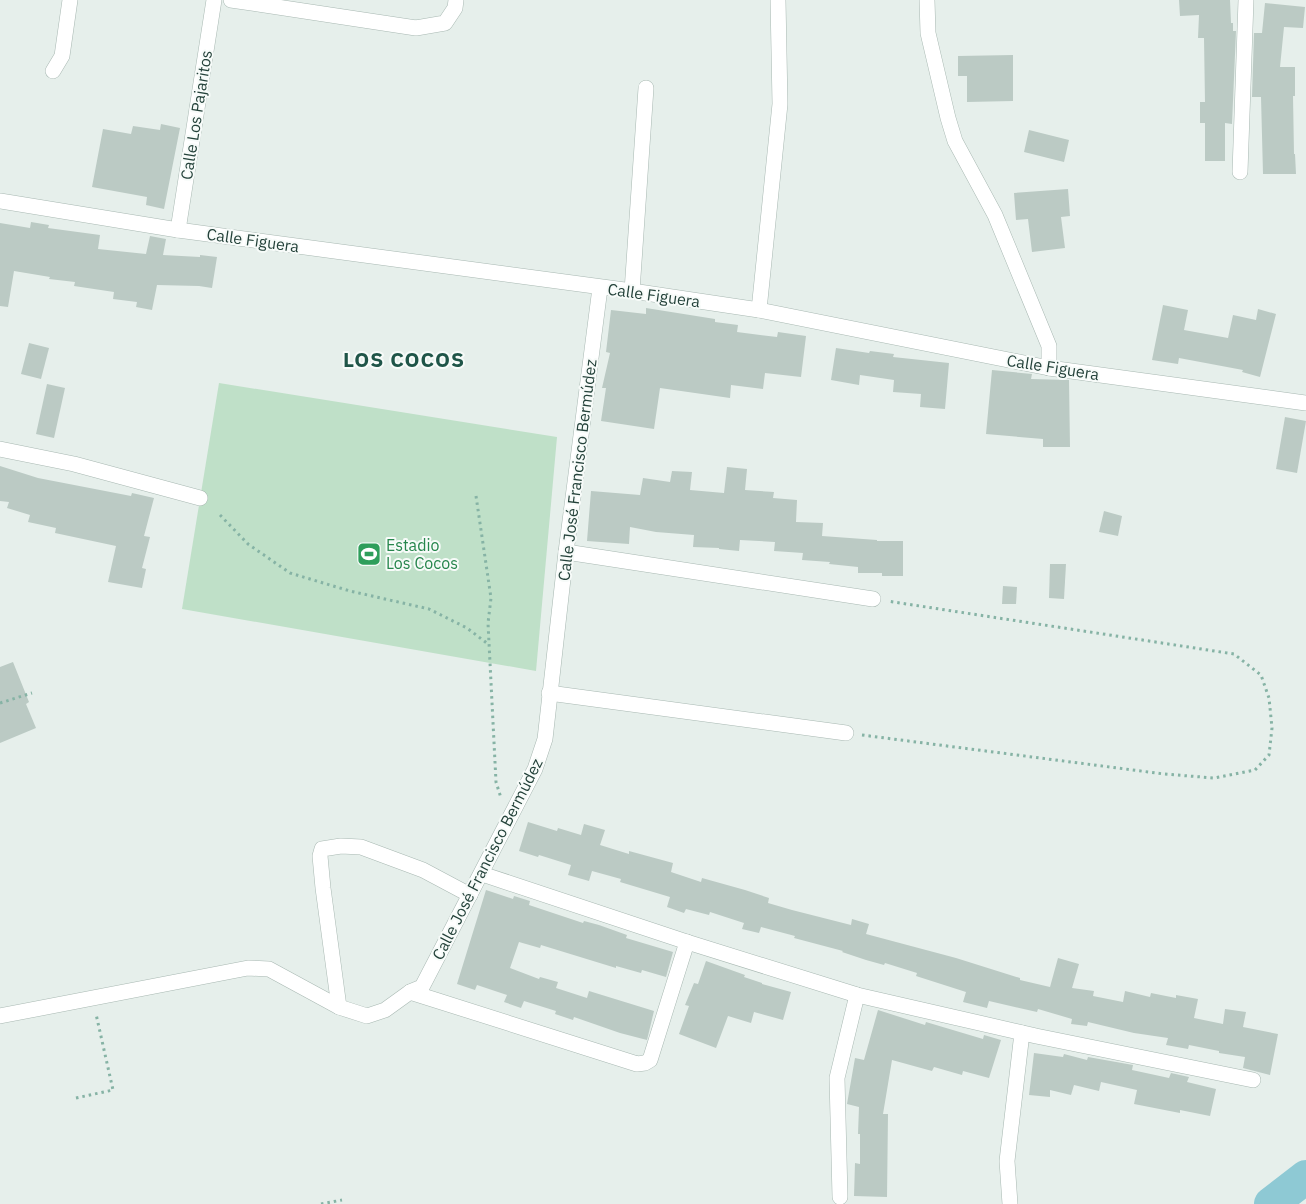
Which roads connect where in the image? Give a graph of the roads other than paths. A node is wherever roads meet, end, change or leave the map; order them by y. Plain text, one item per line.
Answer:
1 (70, 0) edge
2 (214, 0) edge
3 (231, 0) edge
4 (456, 0) edge
5 (778, 0) edge
6 (927, 0) edge
7 (1246, 0) edge
8 (53, 71) dead end
9 (646, 88) dead end
10 (1240, 172) dead end
11 (0, 201) edge
12 (178, 230) junction
13 (600, 288) junction
14 (632, 291) junction
15 (759, 310) junction
16 (1049, 368) junction
17 (1306, 403) edge
18 (0, 449) edge
19 (200, 498) dead end
20 (566, 552) junction
21 (873, 599) road end
22 (549, 693) junction
23 (846, 733) road end
24 (482, 874) junction
25 (470, 896) junction
26 (687, 942) junction
27 (410, 992) junction
28 (857, 995) junction
29 (339, 1007) junction
30 (0, 1016) edge
31 (1022, 1033) junction
32 (1253, 1080) dead end
33 (840, 1197) dead end
34 (1010, 1204) edge

1 - 8 street
2 - 12 street, Calle Los Pajaritos
3 - 4 street
5 - 15 street
6 - 16 street
7 - 10 street
9 - 14 street
11 - 12 street, Calle Figuera
12 - 13 street, Calle Figuera
13 - 14 street, Calle Figuera
13 - 20 street, Calle José Francisco Bermúdez
14 - 15 street, Calle Figuera
15 - 16 street, Calle Figuera
16 - 17 street, Calle Figuera
18 - 19 street
20 - 21 street
20 - 22 street, Calle José Francisco Bermúdez
22 - 23 street
22 - 24 street, Calle José Francisco Bermúdez
24 - 25 street, Calle José Francisco Bermúdez
24 - 26 street
25 - 27 street, Calle José Francisco Bermúdez
25 - 29 street
26 - 27 street
26 - 28 street
27 - 29 street, Calle José Francisco Bermúdez
28 - 31 street
28 - 33 street
29 - 30 street, Calle José Francisco Bermúdez
31 - 32 street
31 - 34 street

